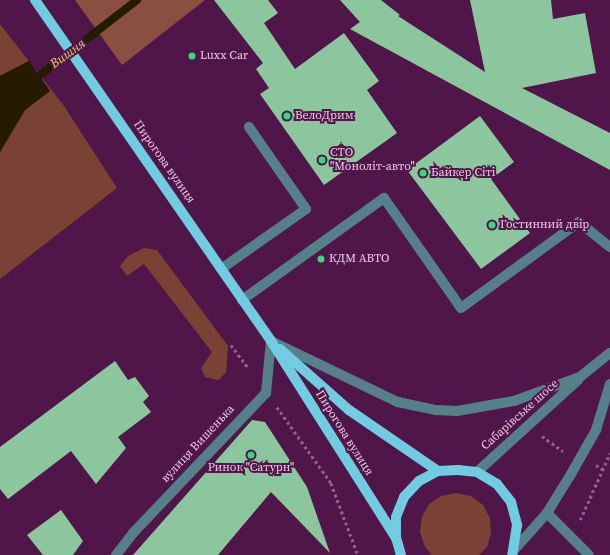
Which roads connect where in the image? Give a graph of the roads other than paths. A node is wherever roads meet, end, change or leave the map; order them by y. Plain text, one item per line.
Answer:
1 (35, 0) edge
2 (249, 127) dead end
3 (610, 247) edge
4 (221, 269) junction
5 (242, 300) junction
6 (271, 341) junction
7 (610, 353) edge
8 (580, 377) junction
9 (610, 384) edge
10 (438, 471) junction
11 (477, 472) junction
12 (547, 513) junction
13 (396, 538) junction
14 (513, 552) edge
15 (116, 555) edge
16 (401, 555) edge
17 (589, 555) edge

1 - 4 main road, Пирогова вулиця
2 - 4 street
3 - 5 street
4 - 5 main road, Пирогова вулиця
5 - 6 main road, Пирогова вулиця
6 - 8 street
6 - 10 main road, Пирогова вулиця
6 - 13 main road, Пирогова вулиця
6 - 15 street, вулиця Вишенька
7 - 8 street, Сабарівське шосе
8 - 11 street, Сабарівське шосе
9 - 12 street
10 - 11 main road
10 - 13 main road
11 - 14 main road
12 - 14 street
12 - 17 street
13 - 16 main road

